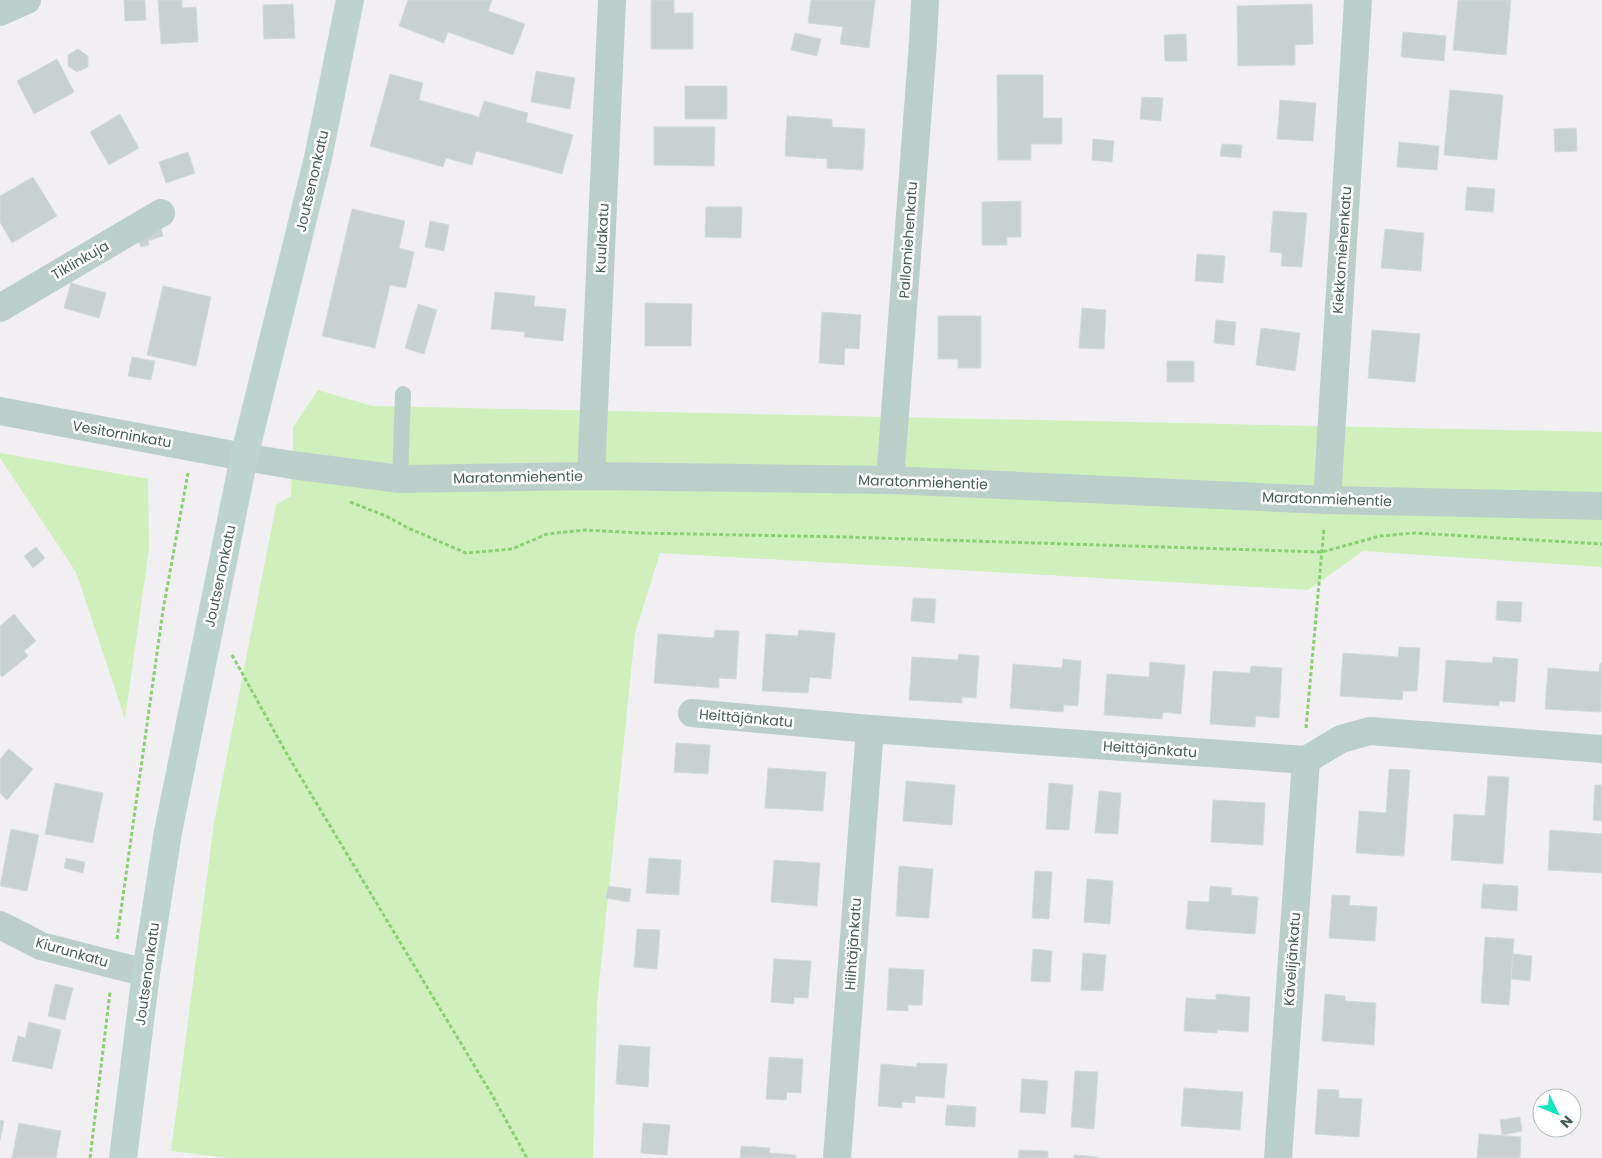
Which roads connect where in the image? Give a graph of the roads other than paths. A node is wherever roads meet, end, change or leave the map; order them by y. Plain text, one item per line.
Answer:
1 (27, 0) edge
2 (350, 0) edge
3 (612, 0) edge
4 (924, 0) edge
5 (1358, 0) edge
6 (0, 12) edge
7 (161, 213) dead end
8 (0, 308) edge
9 (403, 394) dead end
10 (1, 410) edge
11 (244, 457) junction
12 (591, 476) junction
13 (400, 479) junction
14 (890, 480) junction
15 (1327, 500) junction
16 (1602, 506) edge
17 (692, 713) dead end
18 (870, 729) junction
19 (1602, 749) edge
20 (1306, 760) junction
21 (0, 925) edge
22 (146, 974) junction
23 (123, 1158) edge
24 (837, 1158) edge
25 (1278, 1158) edge

1 - 6 street
2 - 11 main road, Joutsenonkatu
3 - 12 street, Kuulakatu
4 - 14 street, Pallomiehenkatu
5 - 15 street, Kiekkomiehenkatu
7 - 8 street, Tiklinkuja
9 - 13 lane
10 - 11 street, Vesitorninkatu
11 - 13 street, Maratonmiehentie
11 - 22 main road, Joutsenonkatu
12 - 13 street, Maratonmiehentie
12 - 14 street, Maratonmiehentie
14 - 15 street, Maratonmiehentie
15 - 16 street, Maratonmiehentie
17 - 18 street, Heittäjänkatu
18 - 20 street, Heittäjänkatu
18 - 24 street, Hiihtäjänkatu
19 - 20 street
20 - 25 street, Kävelijänkatu
21 - 22 street, Kiurunkatu
22 - 23 main road, Joutsenonkatu

